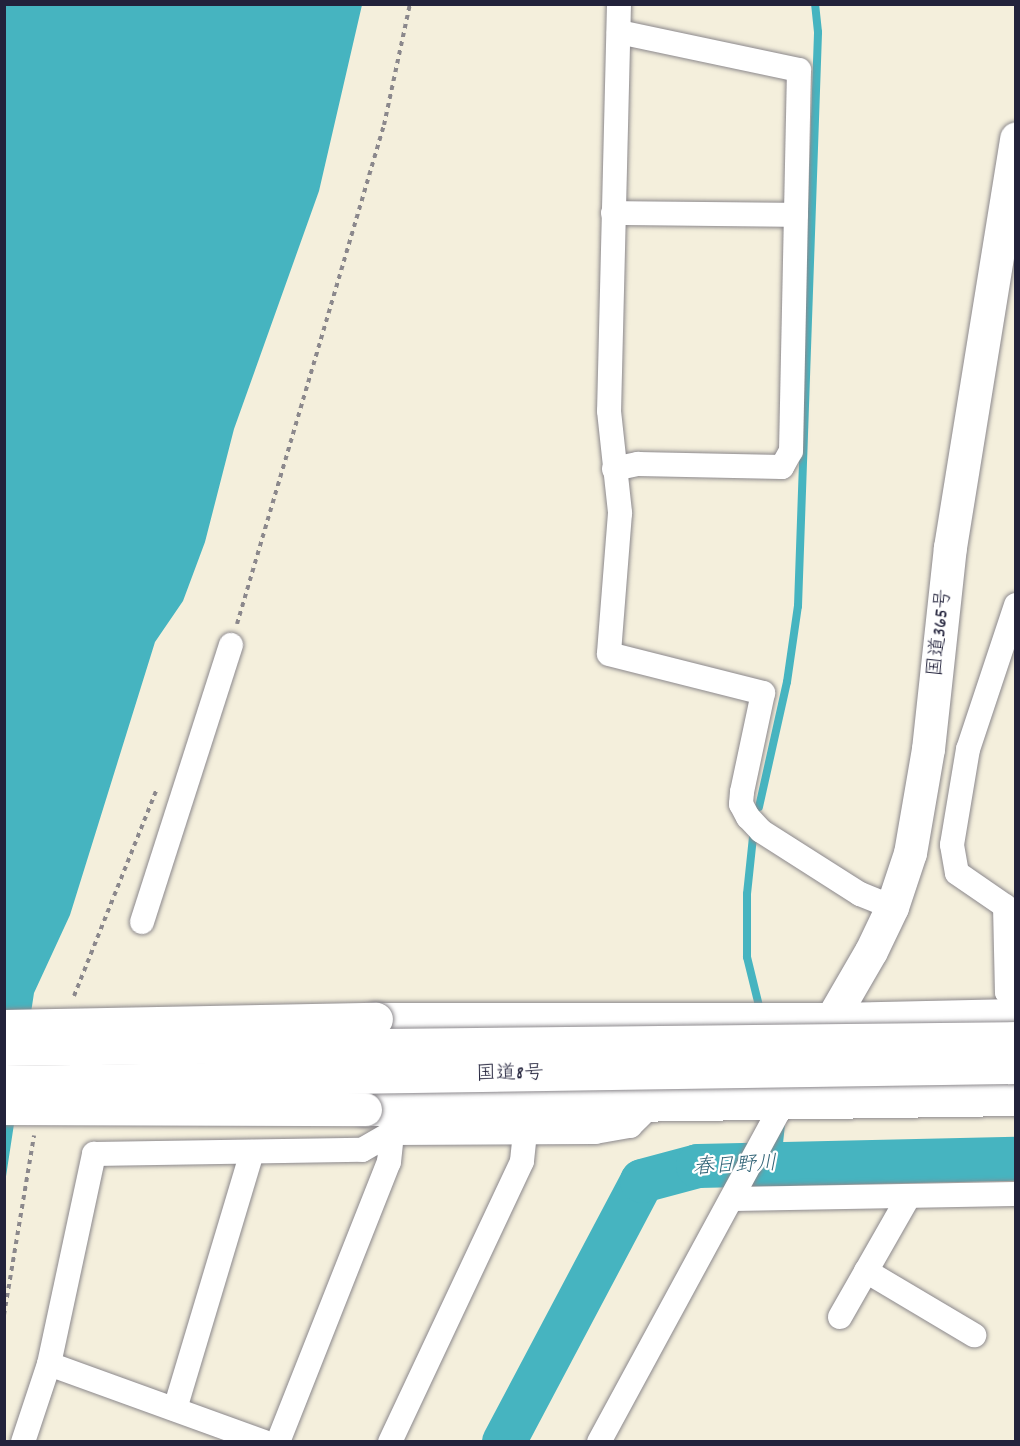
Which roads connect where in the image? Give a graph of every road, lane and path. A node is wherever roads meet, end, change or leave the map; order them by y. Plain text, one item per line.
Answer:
1 (410, 4) edge
2 (619, 4) edge
3 (619, 32) junction
4 (1016, 138) edge
5 (614, 213) junction
6 (796, 215) junction
7 (614, 469) junction
8 (1016, 605) edge
9 (231, 645) joint
10 (160, 781) dead end
11 (892, 907) junction
12 (142, 922) dead end
13 (1016, 992) edge
14 (71, 1002) dead end
15 (1016, 1015) edge
16 (835, 1019) junction
17 (4, 1026) edge
18 (1016, 1038) edge
19 (4, 1049) edge
20 (1016, 1068) edge
21 (4, 1082) edge
22 (1016, 1099) edge
23 (784, 1101) junction
24 (653, 1103) junction
25 (4, 1108) edge
26 (35, 1124) dead end
27 (525, 1132) junction
28 (392, 1133) junction
29 (252, 1152) junction
30 (1016, 1194) edge
31 (909, 1196) junction
32 (732, 1198) junction
33 (866, 1271) junction
34 (4, 1315) edge
35 (840, 1317) dead end
36 (974, 1335) dead end
37 (49, 1364) junction
38 (175, 1409) junction
39 (24, 1442) edge
40 (264, 1442) edge
41 (279, 1442) edge
42 (390, 1442) edge
43 (600, 1442) edge

1 - 9 path
2 - 3 street
3 - 5 street
3 - 6 street
4 - 11 highway, 国道365号
5 - 6 street
5 - 7 street
6 - 7 street
7 - 11 street
8 - 13 street
9 - 12 street
10 - 14 path
11 - 16 highway, 国道365号
15 - 16 highway
16 - 17 highway, bridge
16 - 23 highway, 国道365号
18 - 19 highway, 国道8号, bridge
20 - 21 highway, 国道8号, bridge
22 - 23 highway
23 - 24 highway
23 - 32 street
24 - 25 highway, bridge
24 - 27 street
26 - 34 path
27 - 28 street
27 - 42 street
28 - 29 street
28 - 41 street
29 - 37 street
29 - 38 street
30 - 31 street
31 - 32 street
31 - 33 street
32 - 43 street
33 - 35 street
33 - 36 street
37 - 38 street
37 - 39 street
38 - 40 street

